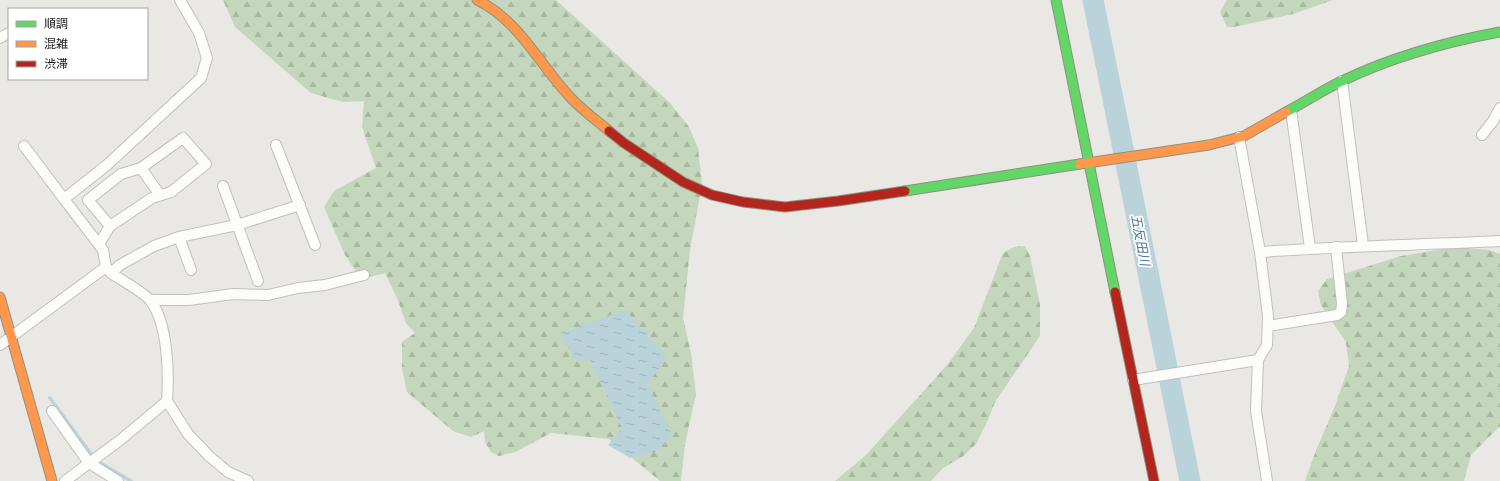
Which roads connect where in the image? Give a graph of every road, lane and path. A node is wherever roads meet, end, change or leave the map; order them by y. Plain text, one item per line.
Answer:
1 (180, 0) edge
2 (478, 0) edge
3 (1056, 0) edge
4 (1500, 32) edge
5 (1342, 81) junction
6 (1500, 108) edge
7 (1291, 110) junction
8 (1482, 134) dead end
9 (1239, 137) junction
10 (276, 145) dead end
11 (24, 146) dead end
12 (1088, 164) junction
13 (141, 168) junction
14 (223, 186) dead end
15 (160, 195) junction
16 (64, 199) junction
17 (300, 206) junction
18 (237, 225) junction
19 (110, 226) junction
20 (179, 237) junction
21 (1500, 241) edge
22 (98, 244) junction
23 (315, 245) dead end
24 (1363, 245) junction
25 (1336, 247) junction
26 (1310, 248) junction
27 (1260, 252) junction
28 (108, 270) junction
29 (191, 270) dead end
30 (364, 275) dead end
31 (258, 281) dead end
32 (0, 297) edge
33 (150, 300) junction
34 (1268, 326) junction
35 (11, 338) junction
36 (0, 345) edge
37 (1258, 360) junction
38 (1133, 380) junction
39 (167, 401) junction
40 (52, 411) dead end
41 (94, 459) junction
42 (52, 481) edge
43 (65, 481) edge
44 (118, 481) edge
45 (248, 481) edge
46 (1154, 481) edge
47 (1267, 481) edge

1 - 16 street
2 - 12 street
3 - 12 street
4 - 5 street
5 - 7 street
5 - 24 street
6 - 8 street
7 - 9 street
7 - 26 street
9 - 12 street
9 - 27 street
10 - 17 street
11 - 16 street
12 - 38 street
13 - 15 street
13 - 15 street
13 - 19 street
14 - 18 street
15 - 19 street
16 - 22 street
17 - 18 street
17 - 23 street
18 - 20 street
18 - 31 street
19 - 22 street
20 - 28 street
20 - 29 street
21 - 24 street
22 - 28 street
24 - 25 street
25 - 26 street
25 - 34 street
26 - 27 street
27 - 34 street
28 - 33 street
28 - 35 street
30 - 33 street
32 - 35 street
33 - 39 street
34 - 37 street
35 - 36 street
35 - 42 street
37 - 38 street
37 - 47 street
38 - 46 street
39 - 41 street
39 - 45 street
40 - 41 street
41 - 43 street
41 - 44 street

